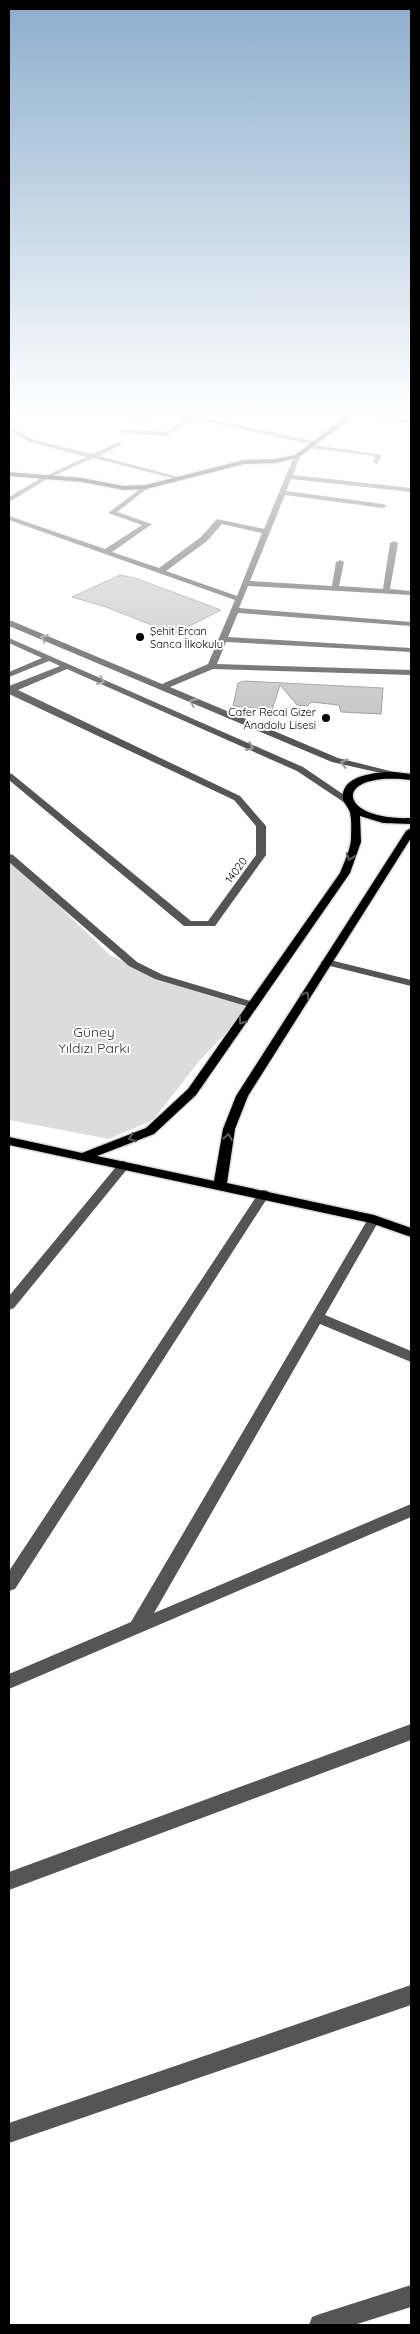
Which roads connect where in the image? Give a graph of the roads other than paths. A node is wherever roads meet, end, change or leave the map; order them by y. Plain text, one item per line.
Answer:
1 (20, 522) edge
2 (141, 522) edge
3 (219, 522) edge
4 (224, 522) edge
5 (270, 522) edge
6 (266, 532) junction
7 (394, 544) dead end
8 (106, 552) junction
9 (340, 562) dead end
10 (160, 571) junction
11 (245, 583) junction
12 (336, 589) junction
13 (386, 592) junction
14 (411, 593) edge
15 (239, 599) junction
16 (234, 610) junction
17 (9, 623) edge
18 (411, 624) edge
19 (223, 639) junction
20 (9, 640) edge
21 (411, 650) edge
22 (49, 658) junction
23 (67, 666) junction
24 (212, 666) junction
25 (411, 673) edge
26 (9, 675) edge
27 (161, 688) junction
28 (9, 690) edge
29 (391, 774) junction
30 (9, 776) edge
31 (411, 776) edge
32 (352, 805) junction
33 (411, 821) edge
34 (411, 831) edge
35 (9, 857) edge
36 (326, 962) junction
37 (411, 983) edge
38 (253, 1005) junction
39 (9, 1141) edge
40 (82, 1157) junction
41 (124, 1165) junction
42 (220, 1185) junction
43 (264, 1194) junction
44 (374, 1219) junction
45 (411, 1233) edge
46 (9, 1305) edge
47 (318, 1317) junction
48 (411, 1358) edge
49 (411, 1510) edge
50 (9, 1584) edge
51 (137, 1627) junction
52 (9, 1682) edge
53 (411, 1732) edge
54 (9, 1881) edge
55 (411, 1995) edge
56 (9, 2133) edge
57 (411, 2296) edge
58 (320, 2325) edge

1 - 8 street
2 - 8 street
3 - 10 street
4 - 6 street
5 - 6 street
6 - 11 street
7 - 13 street
8 - 10 street
9 - 12 street
10 - 15 street
11 - 12 street
11 - 15 street
12 - 13 street
13 - 14 street
15 - 16 street
16 - 18 street
16 - 19 street
27 -> 17 street
19 - 21 street
19 - 24 street
20 - 22 street
22 - 23 street
22 - 26 street
23 - 28 street
23 -> 32 street
24 - 25 street
24 - 27 street
29 -> 27 street
28 - 30 street, 14020
29 - 31 main road
29 - 32 main road
32 - 33 main road
32 -> 38 main road
34 - 36 main road
35 - 38 street
36 - 37 street
42 -> 36 main road
38 -> 40 main road
39 - 40 main road
40 - 41 main road
41 - 42 main road
41 - 46 street
42 - 43 main road
43 - 44 main road
43 - 50 street
44 - 45 main road
44 - 47 street
47 - 48 street
47 - 51 street
49 - 51 street
51 - 52 street
53 - 54 street
55 - 56 street
57 - 58 street

